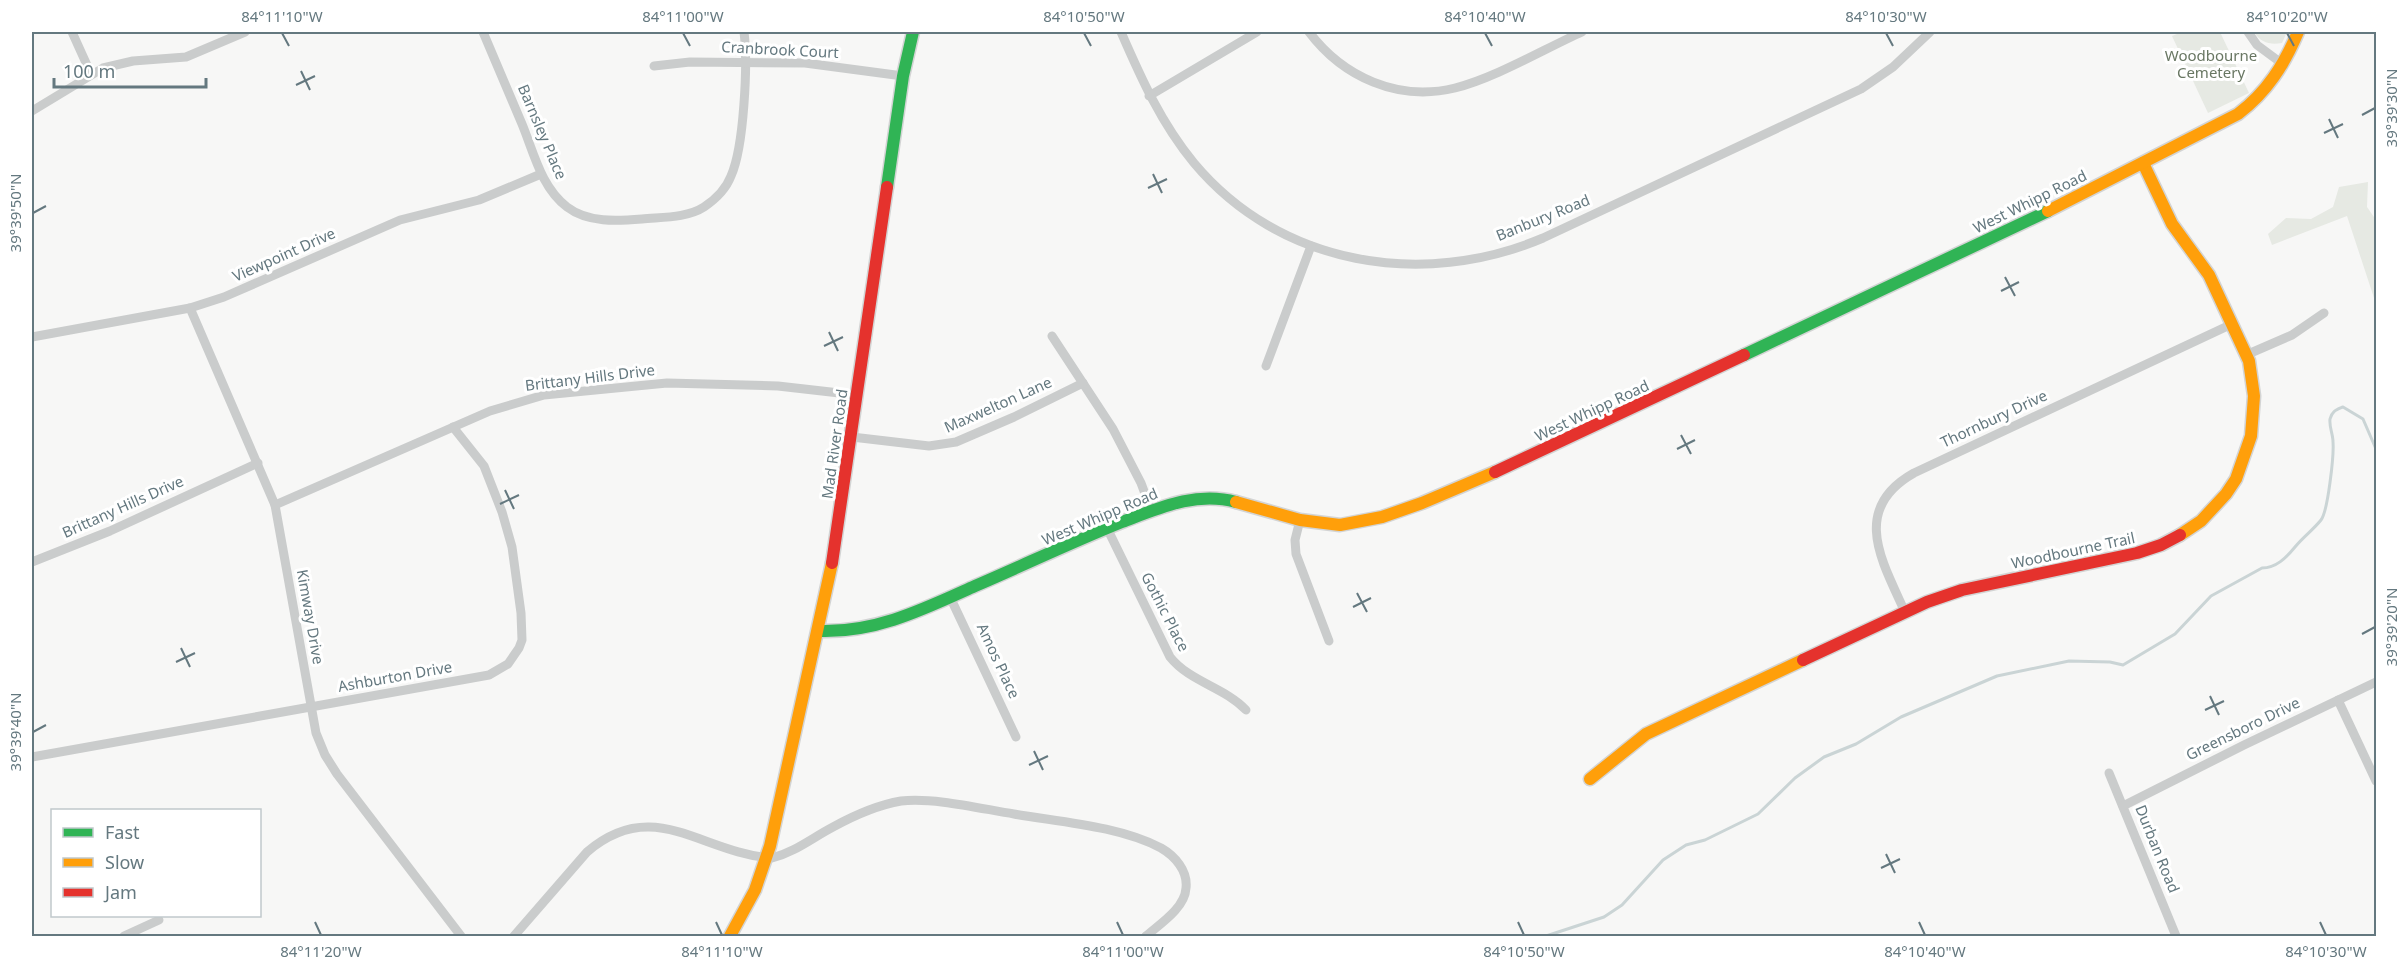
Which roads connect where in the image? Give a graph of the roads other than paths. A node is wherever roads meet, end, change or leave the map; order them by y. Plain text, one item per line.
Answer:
1 (72, 32) edge
2 (246, 32) edge
3 (483, 32) edge
4 (744, 32) edge
5 (913, 32) edge
6 (1121, 32) edge
7 (1257, 32) edge
8 (1309, 32) edge
9 (1582, 32) edge
10 (1930, 32) edge
11 (2248, 32) edge
12 (2298, 32) edge
13 (746, 62) junction
14 (2284, 65) junction
15 (654, 66) dead end
16 (91, 74) junction
17 (903, 76) junction
18 (1149, 96) junction
19 (32, 111) edge
20 (2143, 163) junction
21 (542, 174) junction
22 (1311, 246) junction
23 (190, 308) junction
24 (2324, 313) dead end
25 (2232, 324) junction
26 (1052, 336) dead end
27 (32, 337) edge
28 (2246, 355) junction
29 (1266, 366) dead end
30 (1083, 383) junction
31 (857, 395) junction
32 (453, 427) junction
33 (852, 437) junction
34 (258, 463) junction
35 (275, 505) junction
36 (1151, 510) junction
37 (1300, 520) junction
38 (1107, 528) junction
39 (32, 562) edge
40 (951, 599) junction
41 (1905, 612) junction
42 (819, 631) junction
43 (1329, 640) dead end
44 (2376, 682) edge
45 (2338, 700) junction
46 (311, 707) junction
47 (1246, 710) dead end
48 (1016, 737) dead end
49 (32, 757) edge
50 (2109, 773) dead end
51 (1590, 779) dead end
52 (2376, 781) edge
53 (2123, 806) junction
54 (767, 857) junction
55 (159, 920) dead end
56 (124, 936) edge
57 (461, 936) edge
58 (514, 936) edge
59 (730, 936) edge
60 (1146, 936) edge
61 (2176, 936) edge

1 - 16 street
2 - 16 street
3 - 21 street, Barnsley Place
4 - 13 street, Barnsley Place
5 - 17 street, Mad River Road
6 - 18 street, Banbury Road
7 - 18 street
8 - 9 street
10 - 22 street, Banbury Road
11 - 14 street
12 - 14 street, West Whipp Road
13 - 15 street, Cranbrook Court
13 - 17 street, Cranbrook Court
13 - 21 street, Barnsley Place
14 - 20 street, West Whipp Road
16 - 19 street
17 - 31 street, Mad River Road
18 - 22 street, Banbury Road
20 - 25 street, Woodbourne Trail
20 - 37 street, West Whipp Road
21 - 23 street, Viewpoint Drive
22 - 29 street
23 - 27 street, Viewpoint Drive
23 - 34 street, Kimway Drive
24 - 28 street
25 - 28 street, Woodbourne Trail
25 - 41 street, Thornbury Drive
26 - 30 street
28 - 41 street, Woodbourne Trail
30 - 33 street, Maxwelton Lane
30 - 36 street
31 - 32 street, Brittany Hills Drive
31 - 33 street, Mad River Road
32 - 35 street, Brittany Hills Drive
32 - 46 street, Ashburton Drive
33 - 42 street, Mad River Road
34 - 35 street, Kimway Drive
34 - 39 street, Brittany Hills Drive
35 - 46 street, Kimway Drive
36 - 37 street, West Whipp Road
36 - 38 street, West Whipp Road
37 - 43 street
38 - 40 street, West Whipp Road
38 - 47 street, Gothic Place
40 - 42 street, West Whipp Road
40 - 48 street, Amos Place
41 - 51 street, Woodbourne Trail
42 - 54 street, Mad River Road
44 - 45 street, Greensboro Drive
45 - 52 street
45 - 53 street, Greensboro Drive
46 - 49 street, Ashburton Drive
46 - 57 street, Kimway Drive
50 - 53 street, Durban Road
53 - 61 street, Durban Road
54 - 58 street
54 - 59 street, Mad River Road
54 - 60 street
55 - 56 street

